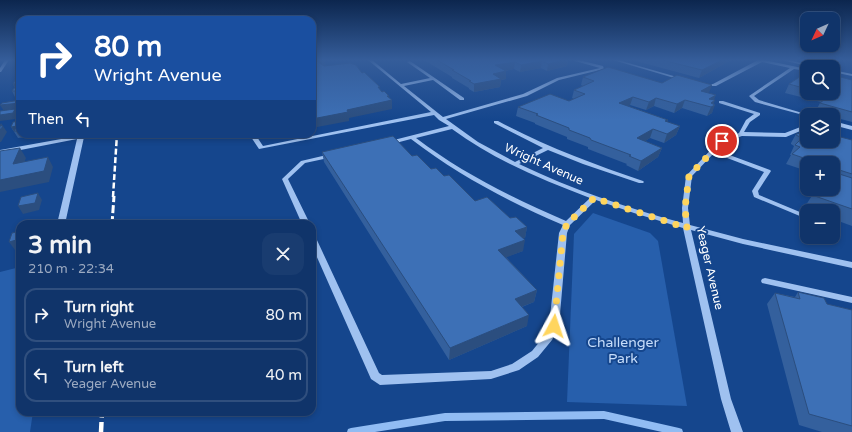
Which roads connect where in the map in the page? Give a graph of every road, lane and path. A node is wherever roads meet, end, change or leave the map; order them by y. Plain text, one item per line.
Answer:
1 (394, 80) edge
2 (428, 80) edge
3 (435, 80) edge
4 (558, 80) edge
5 (687, 80) edge
6 (724, 80) edge
7 (774, 80) edge
8 (690, 81) edge
9 (697, 83) edge
10 (401, 86) junction
11 (462, 99) dead end
12 (721, 102) dead end
13 (434, 113) junction
14 (800, 114) edge
15 (441, 120) junction
16 (496, 122) dead end
17 (840, 125) edge
18 (452, 127) junction
19 (852, 128) edge
20 (800, 129) edge
21 (741, 134) junction
22 (316, 137) edge
23 (412, 137) junction
24 (71, 138) edge
25 (81, 138) edge
26 (255, 138) edge
27 (310, 138) edge
28 (381, 144) edge
29 (547, 148) junction
30 (713, 151) junction
31 (0, 152) edge
32 (334, 155) edge
33 (515, 164) junction
34 (641, 182) dead end
35 (594, 198) junction
36 (800, 214) edge
37 (62, 220) edge
38 (304, 220) edge
39 (567, 224) junction
40 (687, 228) junction
41 (316, 247) edge
42 (852, 265) edge
43 (765, 281) dead end
44 (852, 300) edge
45 (737, 432) edge

1 - 10 street, Wright Avenue
2 - 10 street
3 - 11 street
4 - 15 street
5 - 8 street
6 - 9 street
7 - 14 street
10 - 13 street, Wright Avenue
12 - 21 street
13 - 15 street, Wright Avenue
13 - 22 street
15 - 18 street, Wright Avenue
16 - 29 street
17 - 19 street
18 - 23 street
18 - 33 street, Wright Avenue
20 - 21 street
21 - 30 street, Yeager Avenue
23 - 28 street
23 - 39 street
24 - 31 street
25 - 37 street
26 - 27 street
29 - 33 street
29 - 34 street
30 - 36 street
30 - 40 street, Yeager Avenue
32 - 38 street
33 - 35 street, Wright Avenue
35 - 39 street
35 - 40 street, Wright Avenue
39 - 41 street
40 - 42 street, Wright Avenue
40 - 45 street, Yeager Avenue
43 - 44 street

